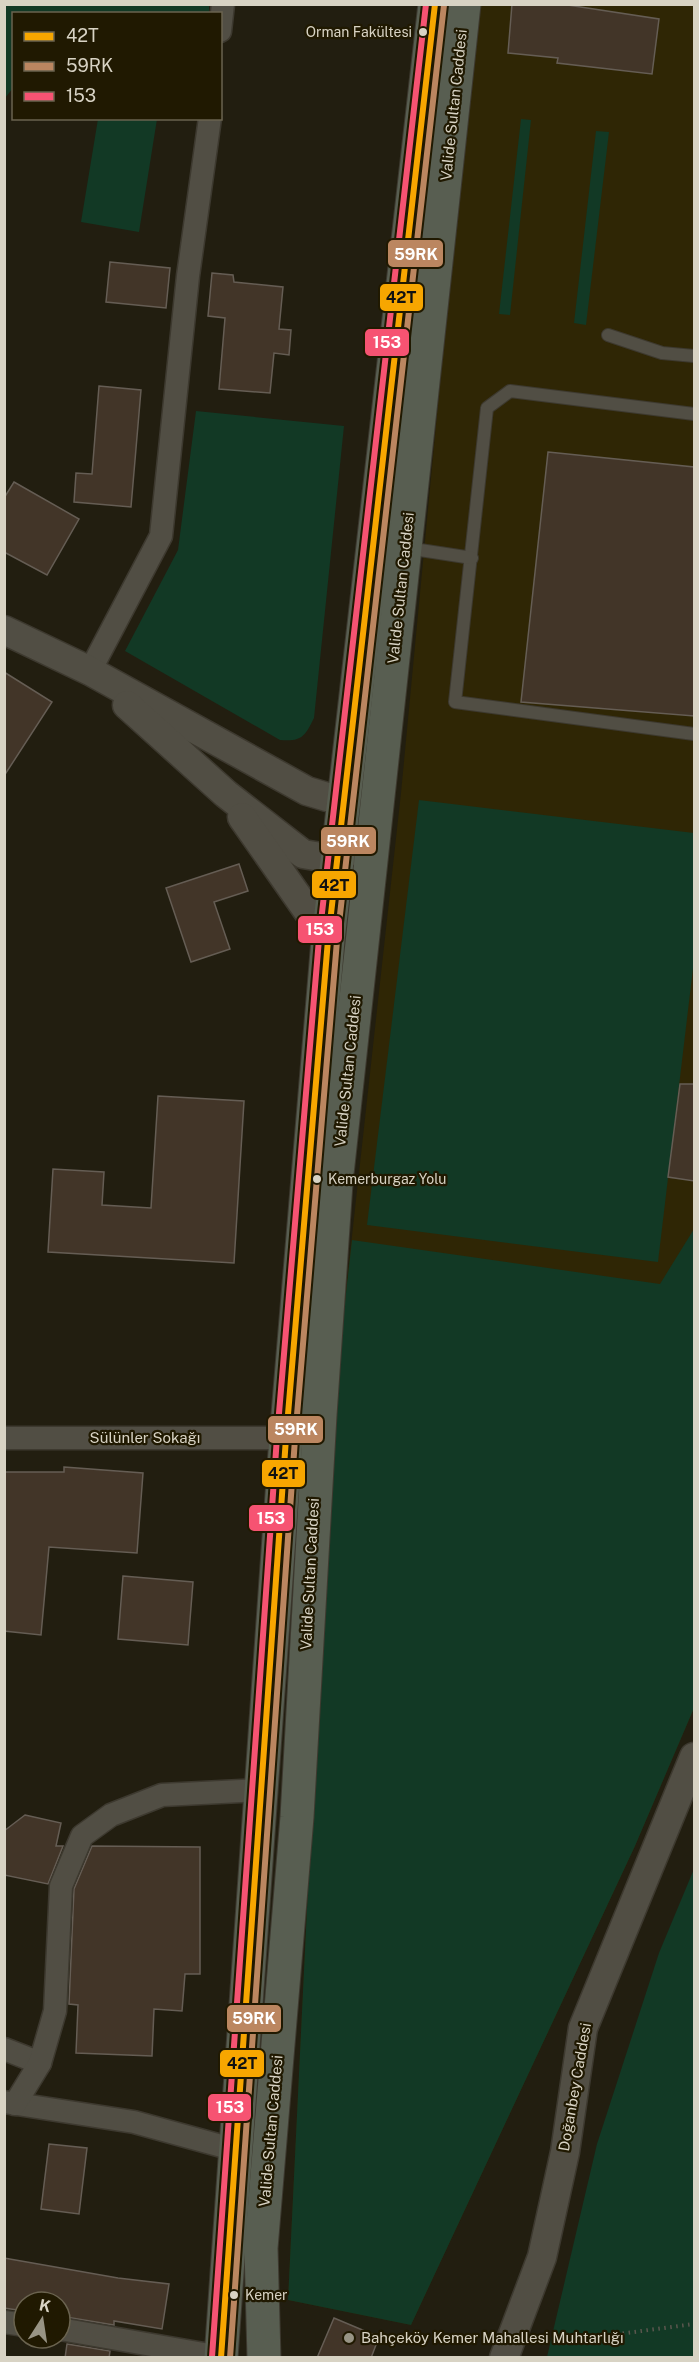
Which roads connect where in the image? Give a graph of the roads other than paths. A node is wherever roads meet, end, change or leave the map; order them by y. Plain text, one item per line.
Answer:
1 (435, 4) edge
2 (464, 4) edge
3 (210, 120) edge
4 (608, 335) dead end
5 (694, 356) edge
6 (694, 414) edge
7 (406, 548) junction
8 (472, 558) junction
9 (4, 630) edge
10 (90, 671) junction
11 (694, 734) edge
12 (226, 794) junction
13 (345, 797) junction
14 (374, 841) junction
15 (337, 857) junction
16 (328, 940) junction
17 (286, 1437) junction
18 (4, 1438) edge
19 (694, 1756) edge
20 (261, 1790) junction
21 (4, 2049) edge
22 (40, 2063) junction
23 (10, 2103) edge
24 (236, 2150) junction
25 (72, 2332) edge
26 (221, 2357) edge
27 (264, 2358) edge
28 (504, 2358) edge

1 - 13 main road, Valide Sultan Caddesi
2 - 7 main road, Valide Sultan Caddesi
3 - 10 street
4 - 5 lane
6 - 8 lane
7 - 8 lane
7 - 14 main road, Valide Sultan Caddesi
8 - 11 lane
9 - 10 street
10 - 12 street
10 - 13 street
12 - 15 street
12 - 16 street
13 - 15 main road, Valide Sultan Caddesi
14 - 15 street
14 - 27 main road, Valide Sultan Caddesi
15 - 16 main road, Valide Sultan Caddesi
16 - 17 main road, Valide Sultan Caddesi
17 - 18 street, Sülünler Sokağı
17 - 20 main road, Valide Sultan Caddesi
19 - 28 street, Doğanbey Caddesi
20 - 22 street
20 - 24 main road, Valide Sultan Caddesi
21 - 22 street
22 - 23 street
23 - 24 street
24 - 26 main road, Valide Sultan Caddesi
25 - 26 street

